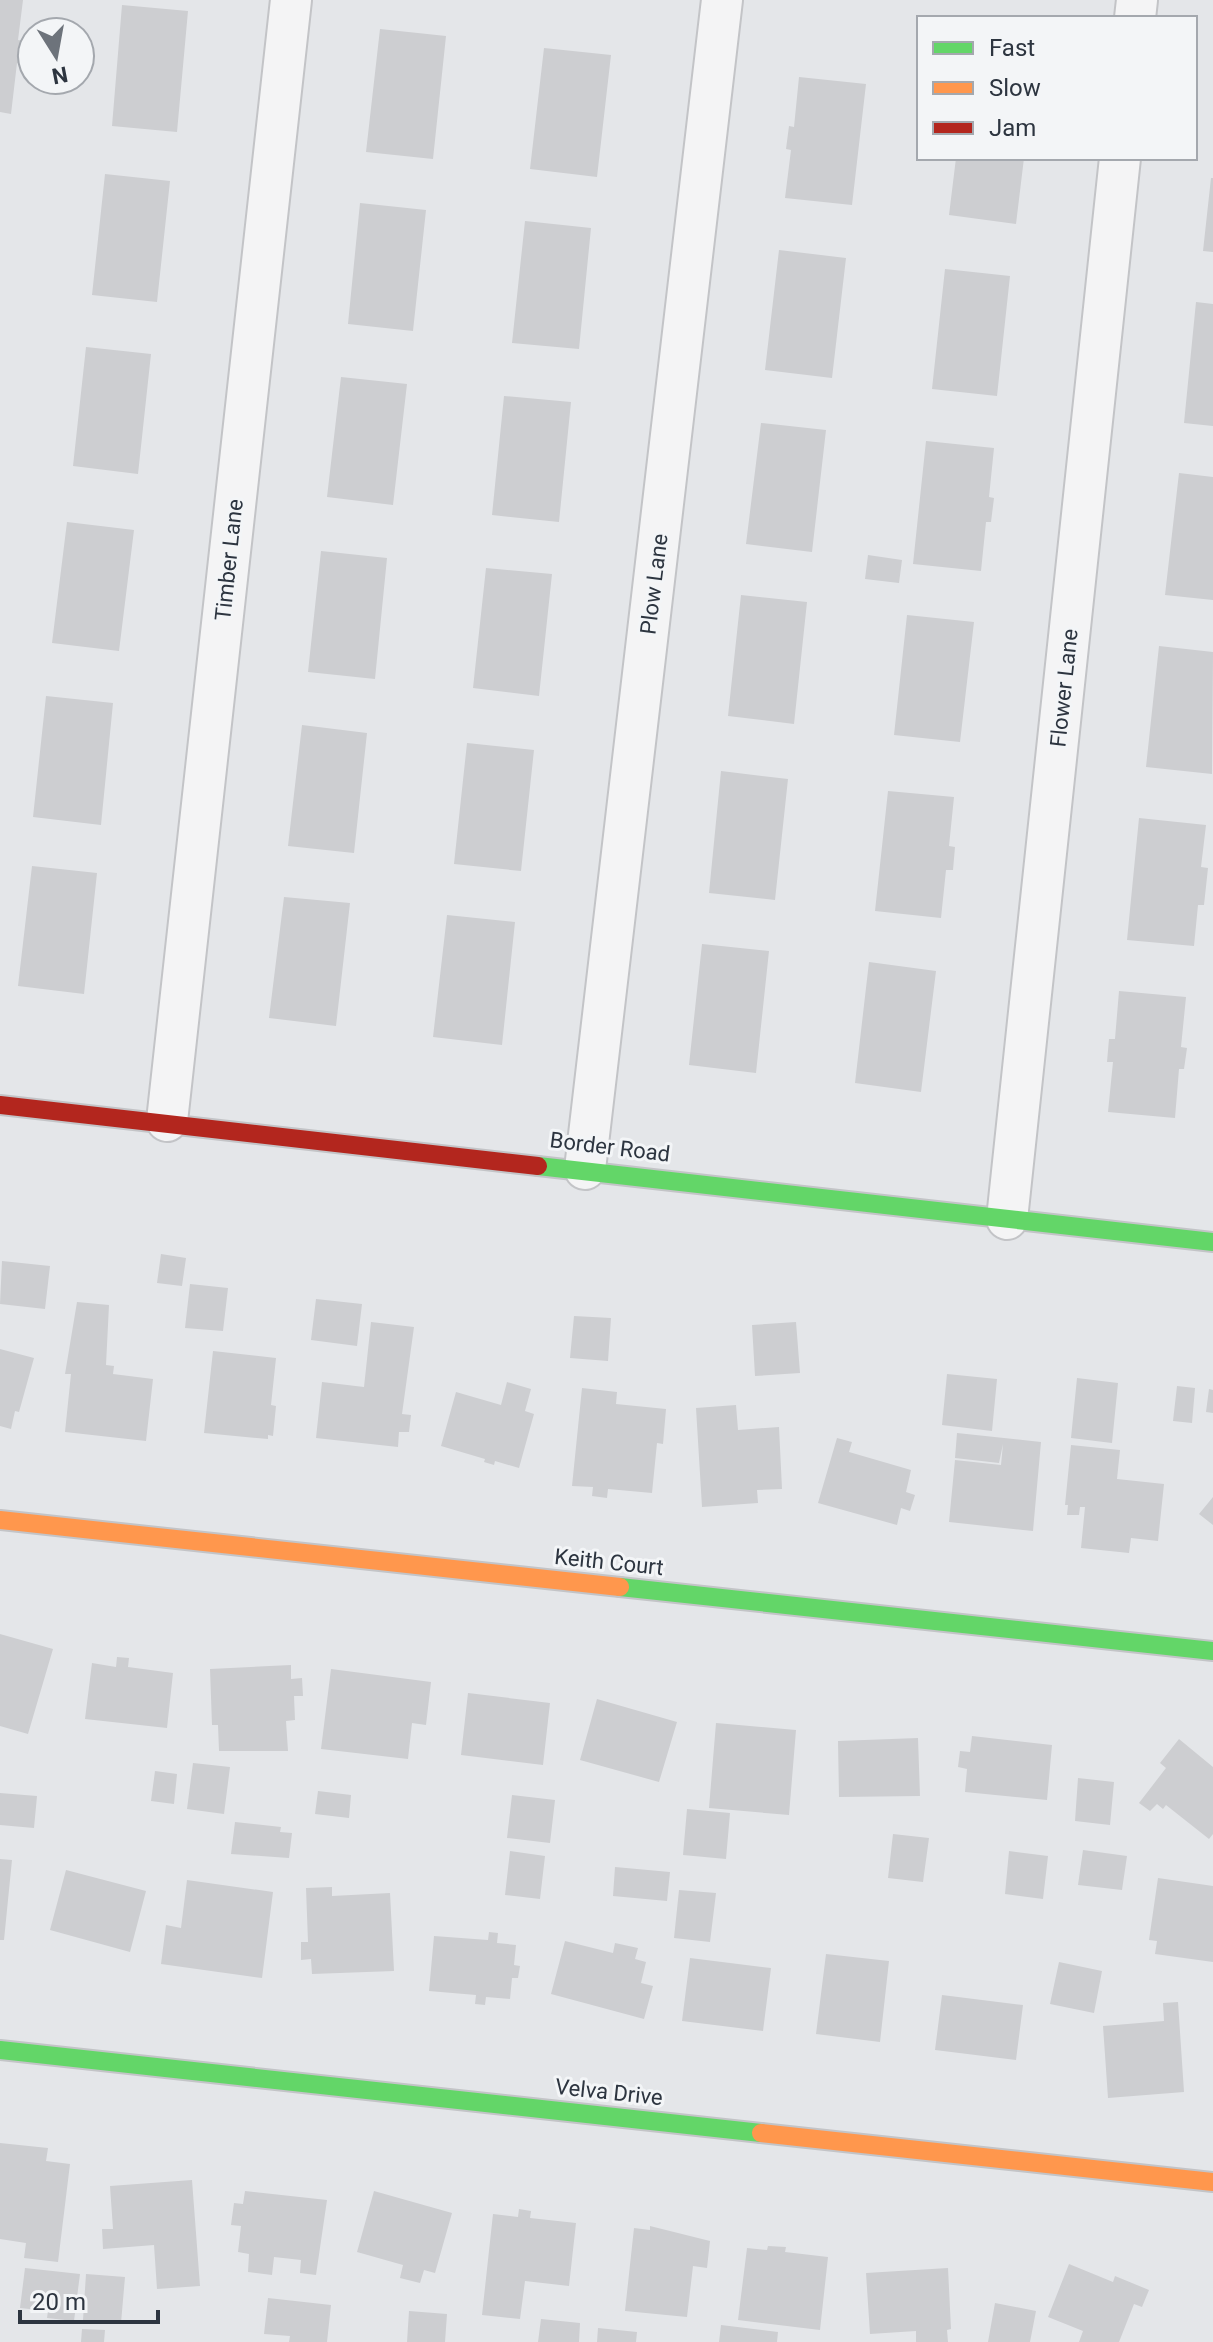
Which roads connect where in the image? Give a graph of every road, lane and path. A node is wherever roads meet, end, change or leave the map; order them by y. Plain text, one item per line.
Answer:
1 (291, 0) edge
2 (722, 0) edge
3 (1120, 160) edge
4 (0, 1105) edge
5 (167, 1121) junction
6 (585, 1169) junction
7 (1007, 1219) junction
8 (1213, 1242) edge
9 (0, 1520) edge
10 (1213, 1651) edge
11 (0, 2050) edge
12 (1213, 2182) edge

1 - 5 street, Timber Lane
2 - 6 street, Plow Lane
3 - 7 street, Flower Lane
4 - 5 street, Border Road
5 - 6 street, Border Road
6 - 7 street, Border Road
7 - 8 street, Border Road
9 - 10 street, Keith Court
11 - 12 street, Velva Drive

